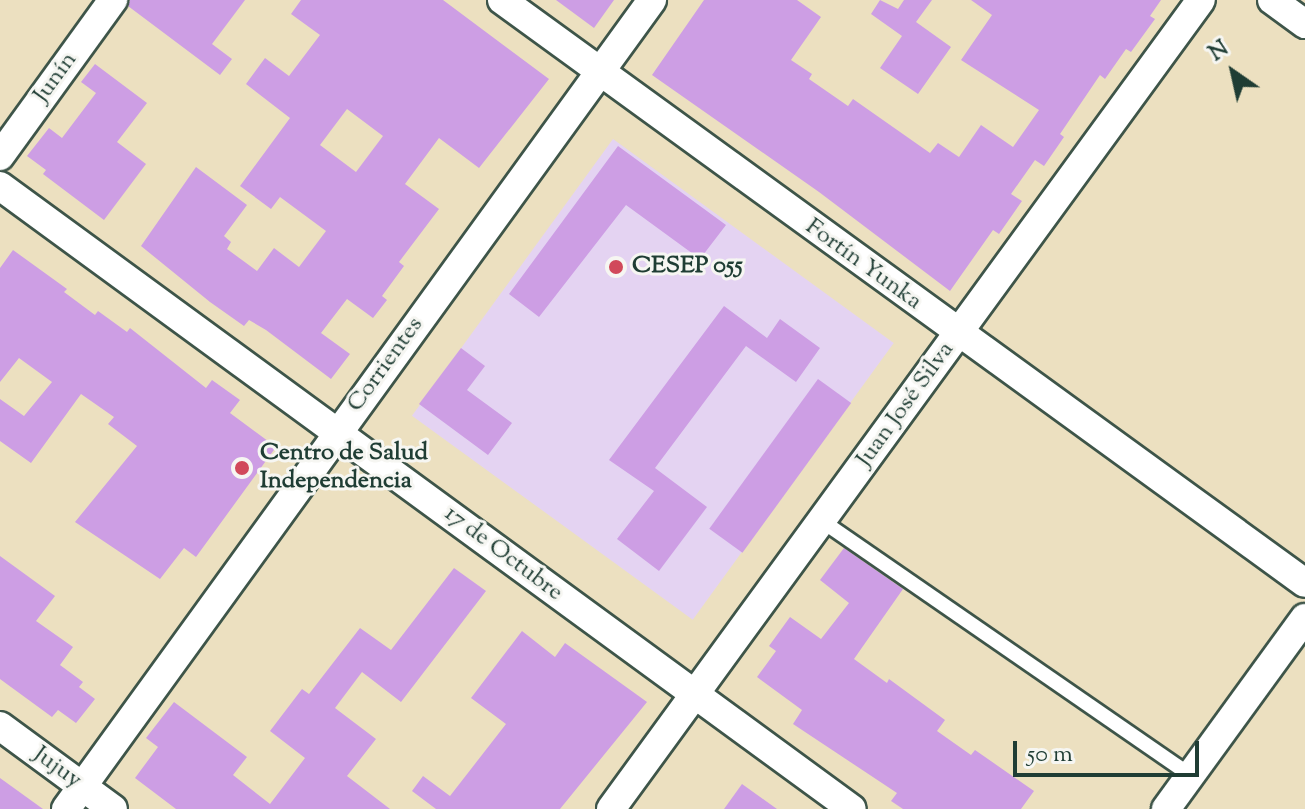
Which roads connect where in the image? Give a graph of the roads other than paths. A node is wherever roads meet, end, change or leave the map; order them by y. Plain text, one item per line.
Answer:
1 (113, 0) edge
2 (502, 0) edge
3 (652, 0) edge
4 (1201, 0) edge
5 (1272, 0) edge
6 (1305, 24) edge
7 (601, 72) junction
8 (0, 156) edge
9 (0, 186) edge
10 (957, 334) junction
11 (338, 431) junction
12 (822, 521) junction
13 (1305, 583) edge
14 (1305, 618) edge
15 (694, 696) junction
16 (0, 726) edge
17 (1191, 776) junction
18 (74, 798) edge
19 (113, 809) edge
20 (611, 809) edge
21 (852, 809) edge
22 (1166, 809) edge

1 - 8 street, Junín
2 - 7 street, Fortín Yunka
3 - 7 street, Corrientes
4 - 10 street, Juan José Silva
5 - 6 street
7 - 10 street, Fortín Yunka
7 - 11 street, Corrientes
9 - 11 street, 17 de Octubre
10 - 12 street, Juan José Silva
10 - 13 street, Fortín Yunka
11 - 15 street, 17 de Octubre
11 - 18 street, Corrientes
12 - 15 street, Juan José Silva
12 - 17 lane
14 - 17 street
15 - 20 street, Juan José Silva
15 - 21 street, 17 de Octubre
16 - 18 street, Jujuy
17 - 22 street
18 - 19 street, Jujuy

